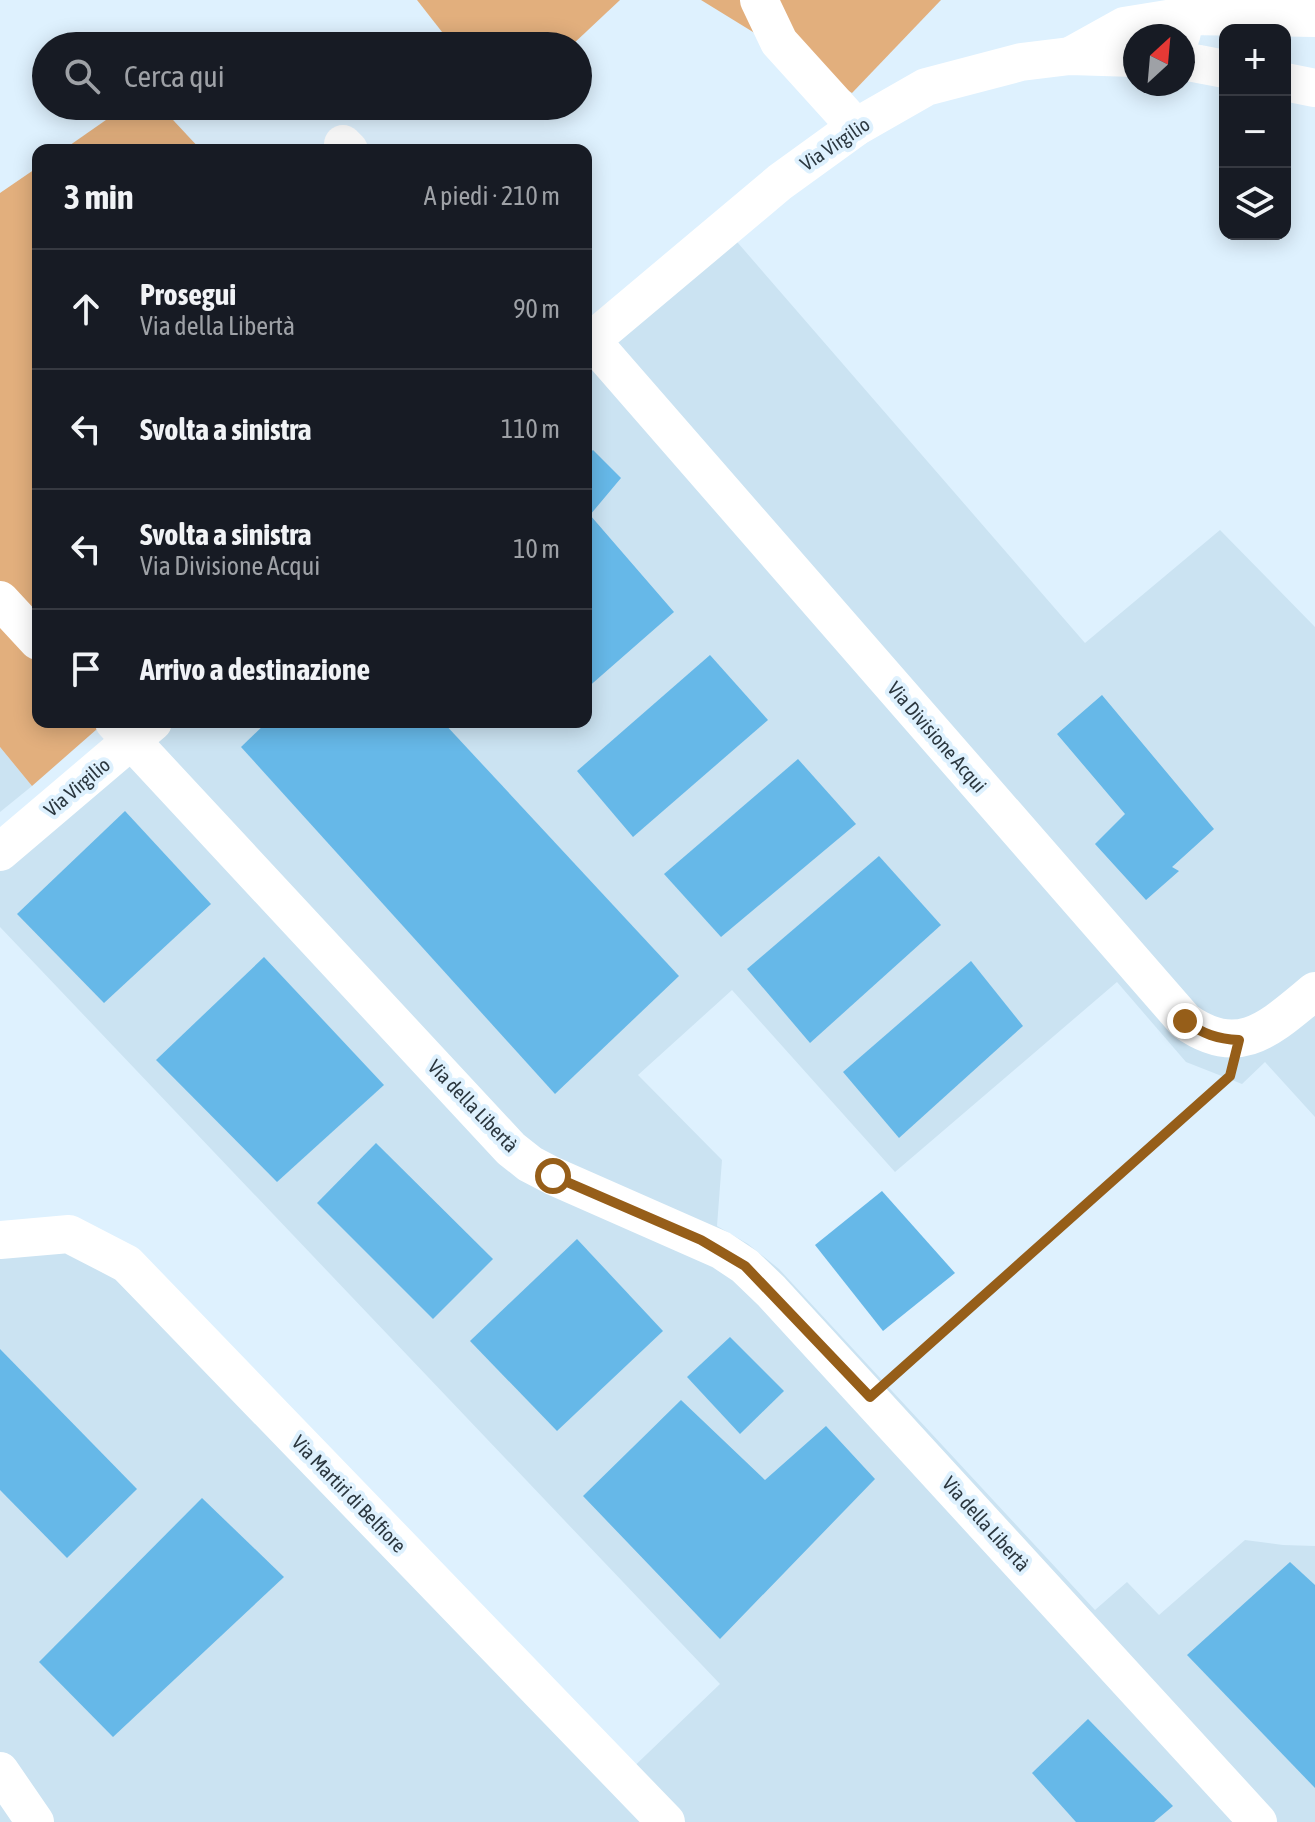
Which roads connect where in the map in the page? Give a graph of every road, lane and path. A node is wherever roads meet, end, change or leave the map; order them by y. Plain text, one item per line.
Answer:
1 (759, 0) edge
2 (1315, 18) edge
3 (1195, 25) edge
4 (1123, 27) edge
5 (1070, 56) junction
6 (1123, 58) edge
7 (1195, 63) edge
8 (1219, 68) edge
9 (1291, 83) edge
10 (1315, 88) edge
11 (856, 127) junction
12 (592, 339) edge
13 (592, 345) edge
14 (0, 600) edge
15 (32, 635) edge
16 (133, 728) edge
17 (0, 852) edge
18 (1315, 991) edge
19 (1239, 1040) junction
20 (0, 1240) edge
21 (870, 1397) junction
22 (0, 1771) edge
23 (35, 1822) edge
24 (666, 1822) edge
25 (1258, 1822) edge

1 - 11 street
2 - 3 street
4 - 5 street
5 - 6 street, Via Virgilio
5 - 11 street, Via Virgilio
7 - 8 street
9 - 10 street
11 - 12 street, Via Virgilio
13 - 19 street, Via Divisione Acqui
14 - 15 street
16 - 17 street, Via Virgilio
16 - 21 street, Via della Libertà
18 - 19 street
19 - 21 path
20 - 24 street, Via Martiri di Belfiore
21 - 25 street, Via della Libertà
22 - 23 street

